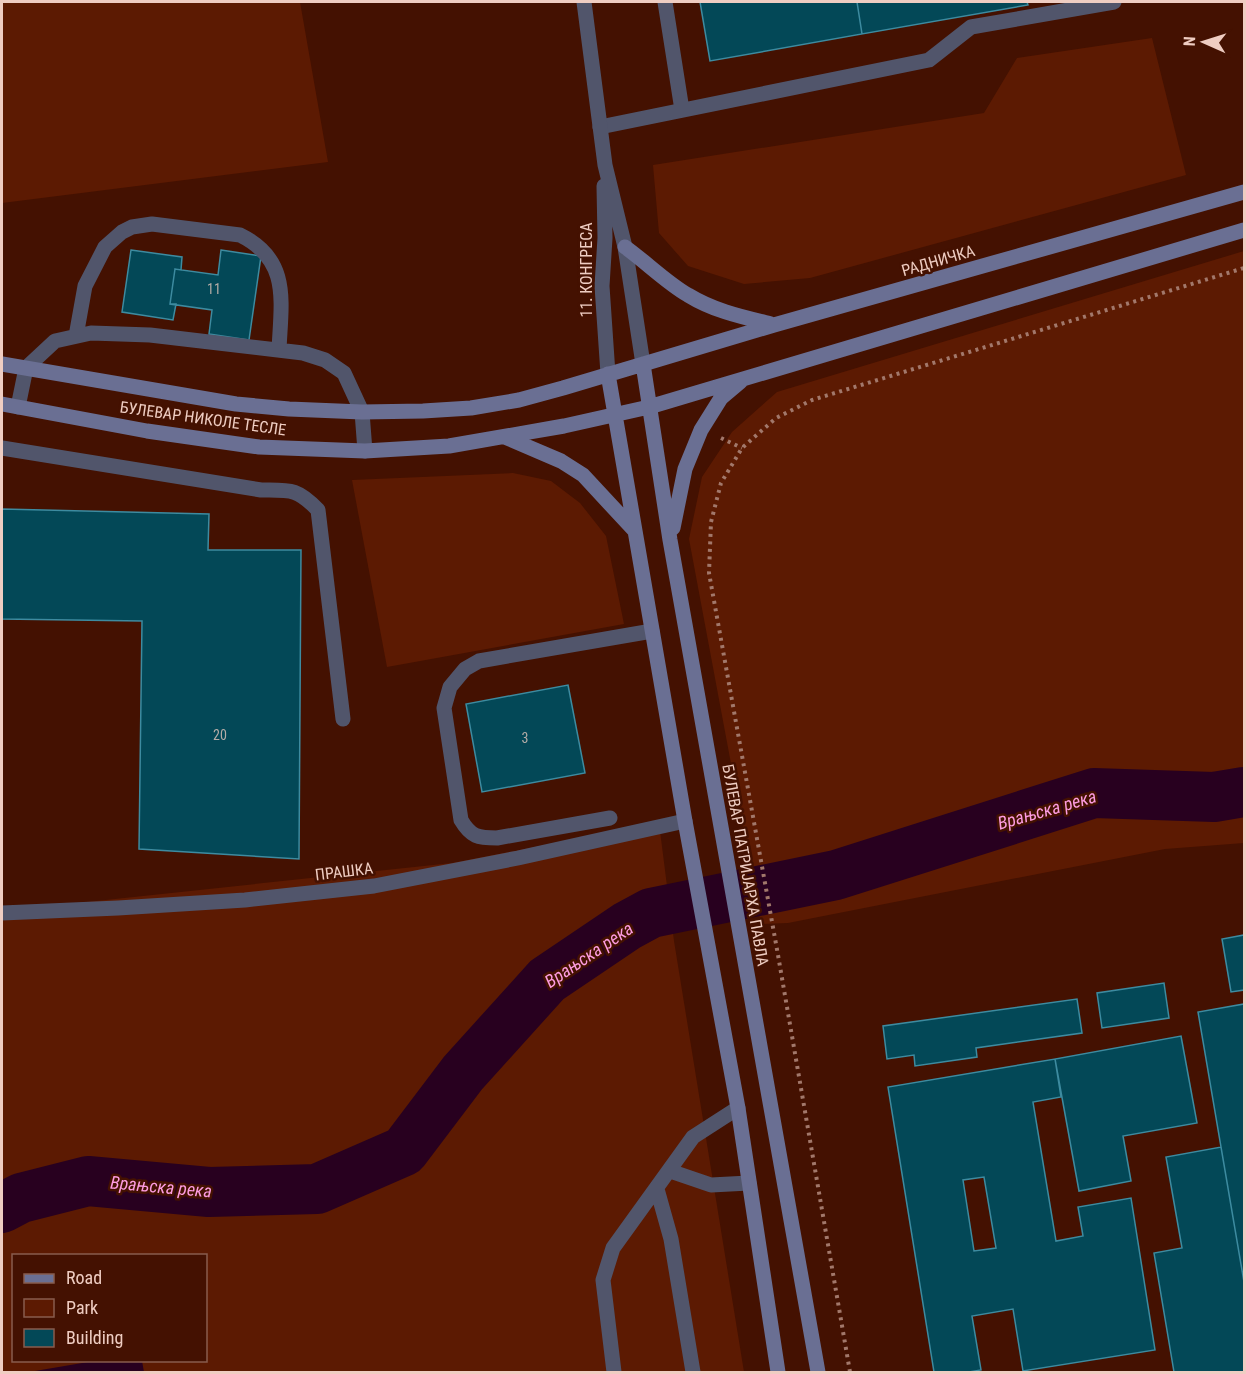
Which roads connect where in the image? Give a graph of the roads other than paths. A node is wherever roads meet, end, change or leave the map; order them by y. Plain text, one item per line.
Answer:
1 (584, 2) edge
2 (665, 2) edge
3 (1114, 2) edge
4 (682, 110) junction
5 (600, 127) junction
6 (605, 165) junction
7 (1245, 192) edge
8 (1245, 230) edge
9 (240, 235) junction
10 (625, 247) junction
11 (238, 252) dead end
12 (774, 325) junction
13 (76, 336) junction
14 (279, 350) junction
15 (2, 364) edge
16 (643, 364) junction
17 (26, 368) junction
18 (608, 374) junction
19 (745, 378) junction
20 (2, 404) edge
21 (18, 407) junction
22 (649, 407) junction
23 (362, 412) junction
24 (614, 416) junction
25 (505, 436) junction
26 (2, 448) edge
27 (365, 451) junction
28 (634, 531) junction
29 (670, 540) junction
30 (652, 631) junction
31 (343, 719) dead end
32 (610, 818) dead end
33 (685, 821) junction
34 (510, 836) junction
35 (518, 858) junction
36 (2, 913) edge
37 (738, 1108) junction
38 (670, 1171) junction
39 (749, 1183) junction
40 (657, 1189) junction
41 (614, 1372) edge
42 (693, 1372) edge
43 (778, 1372) edge
44 (818, 1372) edge

1 - 5 street, 11. КОНГРЕСА
2 - 4 street
3 - 4 street
4 - 5 street
5 - 6 street, 11. КОНГРЕСА
6 - 10 street, 11. КОНГРЕСА
6 - 18 street, 11. КОНГРЕСА
7 - 12 main road, РАДНИЧКА
8 - 19 main road
9 - 11 street
9 - 13 street
9 - 14 street
10 - 12 main road
10 - 16 street, 11. КОНГРЕСА
12 - 16 main road, РАДНИЧКА
13 - 14 street
13 - 17 street
14 - 23 street
15 - 17 main road, БУЛЕВАР НИКОЛЕ ТЕСЛЕ
16 - 18 main road, БУЛЕВАР НИКОЛЕ ТЕСЛЕ
16 - 22 main road, БУЛЕВАР ПАТРИЈАРХА ПАВЛА
17 - 21 street
17 - 23 main road, БУЛЕВАР НИКОЛЕ ТЕСЛЕ
18 - 23 main road, БУЛЕВАР НИКОЛЕ ТЕСЛЕ
18 - 24 main road
19 - 22 main road
19 - 29 main road
20 - 21 main road, БУЛЕВАР НИКОЛЕ ТЕСЛЕ
21 - 27 main road, БУЛЕВАР НИКОЛЕ ТЕСЛЕ
22 - 24 main road, БУЛЕВАР НИКОЛЕ ТЕСЛЕ
22 - 29 main road, БУЛЕВАР ПАТРИЈАРХА ПАВЛА
23 - 27 street
24 - 25 main road, БУЛЕВАР НИКОЛЕ ТЕСЛЕ
24 - 28 main road
25 - 27 main road, БУЛЕВАР НИКОЛЕ ТЕСЛЕ
25 - 28 main road
26 - 31 street
28 - 30 main road
29 - 44 main road, БУЛЕВАР ПАТРИЈАРХА ПАВЛА
30 - 33 main road
30 - 34 street
32 - 34 street
33 - 35 street, ПРАШКА
33 - 37 main road
34 - 35 street
35 - 36 street, ПРАШКА
37 - 38 street
37 - 39 main road
38 - 39 street
38 - 40 street
39 - 43 main road
40 - 41 street
40 - 42 street

